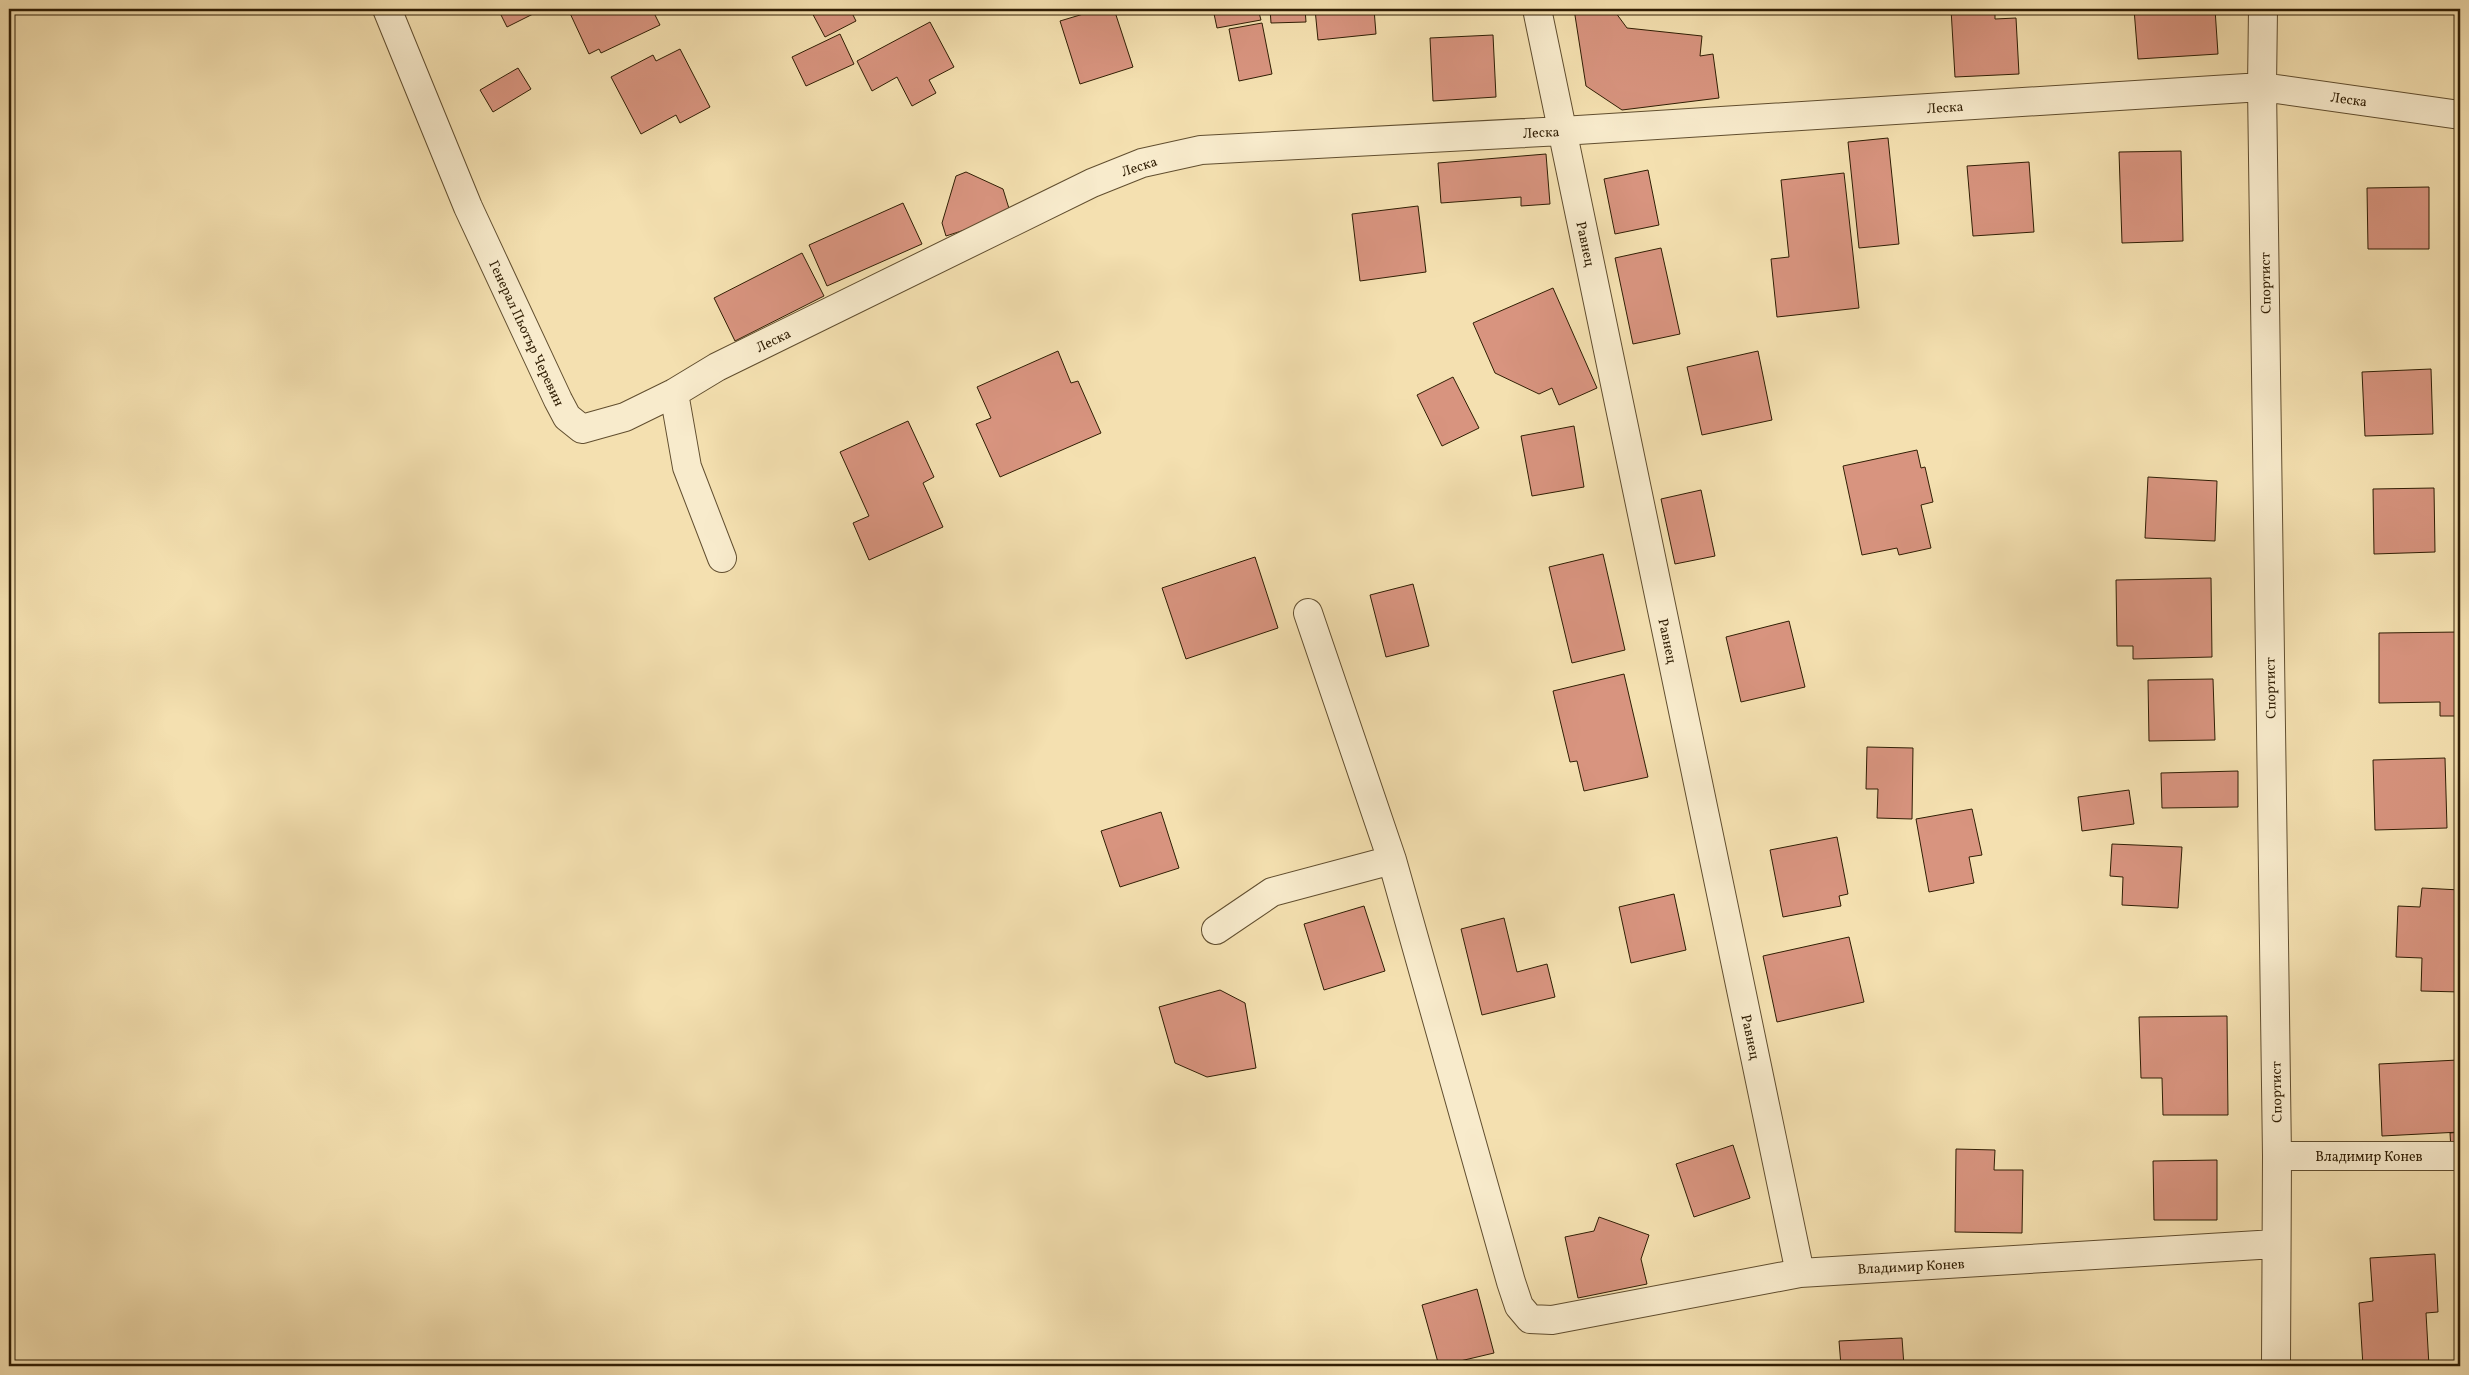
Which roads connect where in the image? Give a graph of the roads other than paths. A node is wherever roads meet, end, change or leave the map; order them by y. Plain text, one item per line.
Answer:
1 (387, 9) edge
2 (1537, 9) edge
3 (2263, 9) edge
4 (2262, 87) junction
5 (2460, 115) edge
6 (1562, 131) junction
7 (674, 393) junction
8 (722, 558) dead end
9 (1308, 612) dead end
10 (1392, 860) junction
11 (1216, 930) dead end
12 (2277, 1156) junction
13 (2460, 1156) edge
14 (2275, 1244) junction
15 (1800, 1273) junction
16 (2276, 1366) edge

1 - 7 street, Генерал Пьотър Черевин
2 - 6 street, Равнец
3 - 4 street, Спортист
4 - 5 street, Леска
4 - 6 street, Леска
4 - 12 street, Спортист
6 - 7 street, Леска
6 - 15 street, Равнец
7 - 8 street
9 - 10 street
10 - 11 street
10 - 15 street, Владимир Конев
12 - 13 street, Владимир Конев
12 - 14 street, Спортист
14 - 15 street, Владимир Конев
14 - 16 street, Спортист

